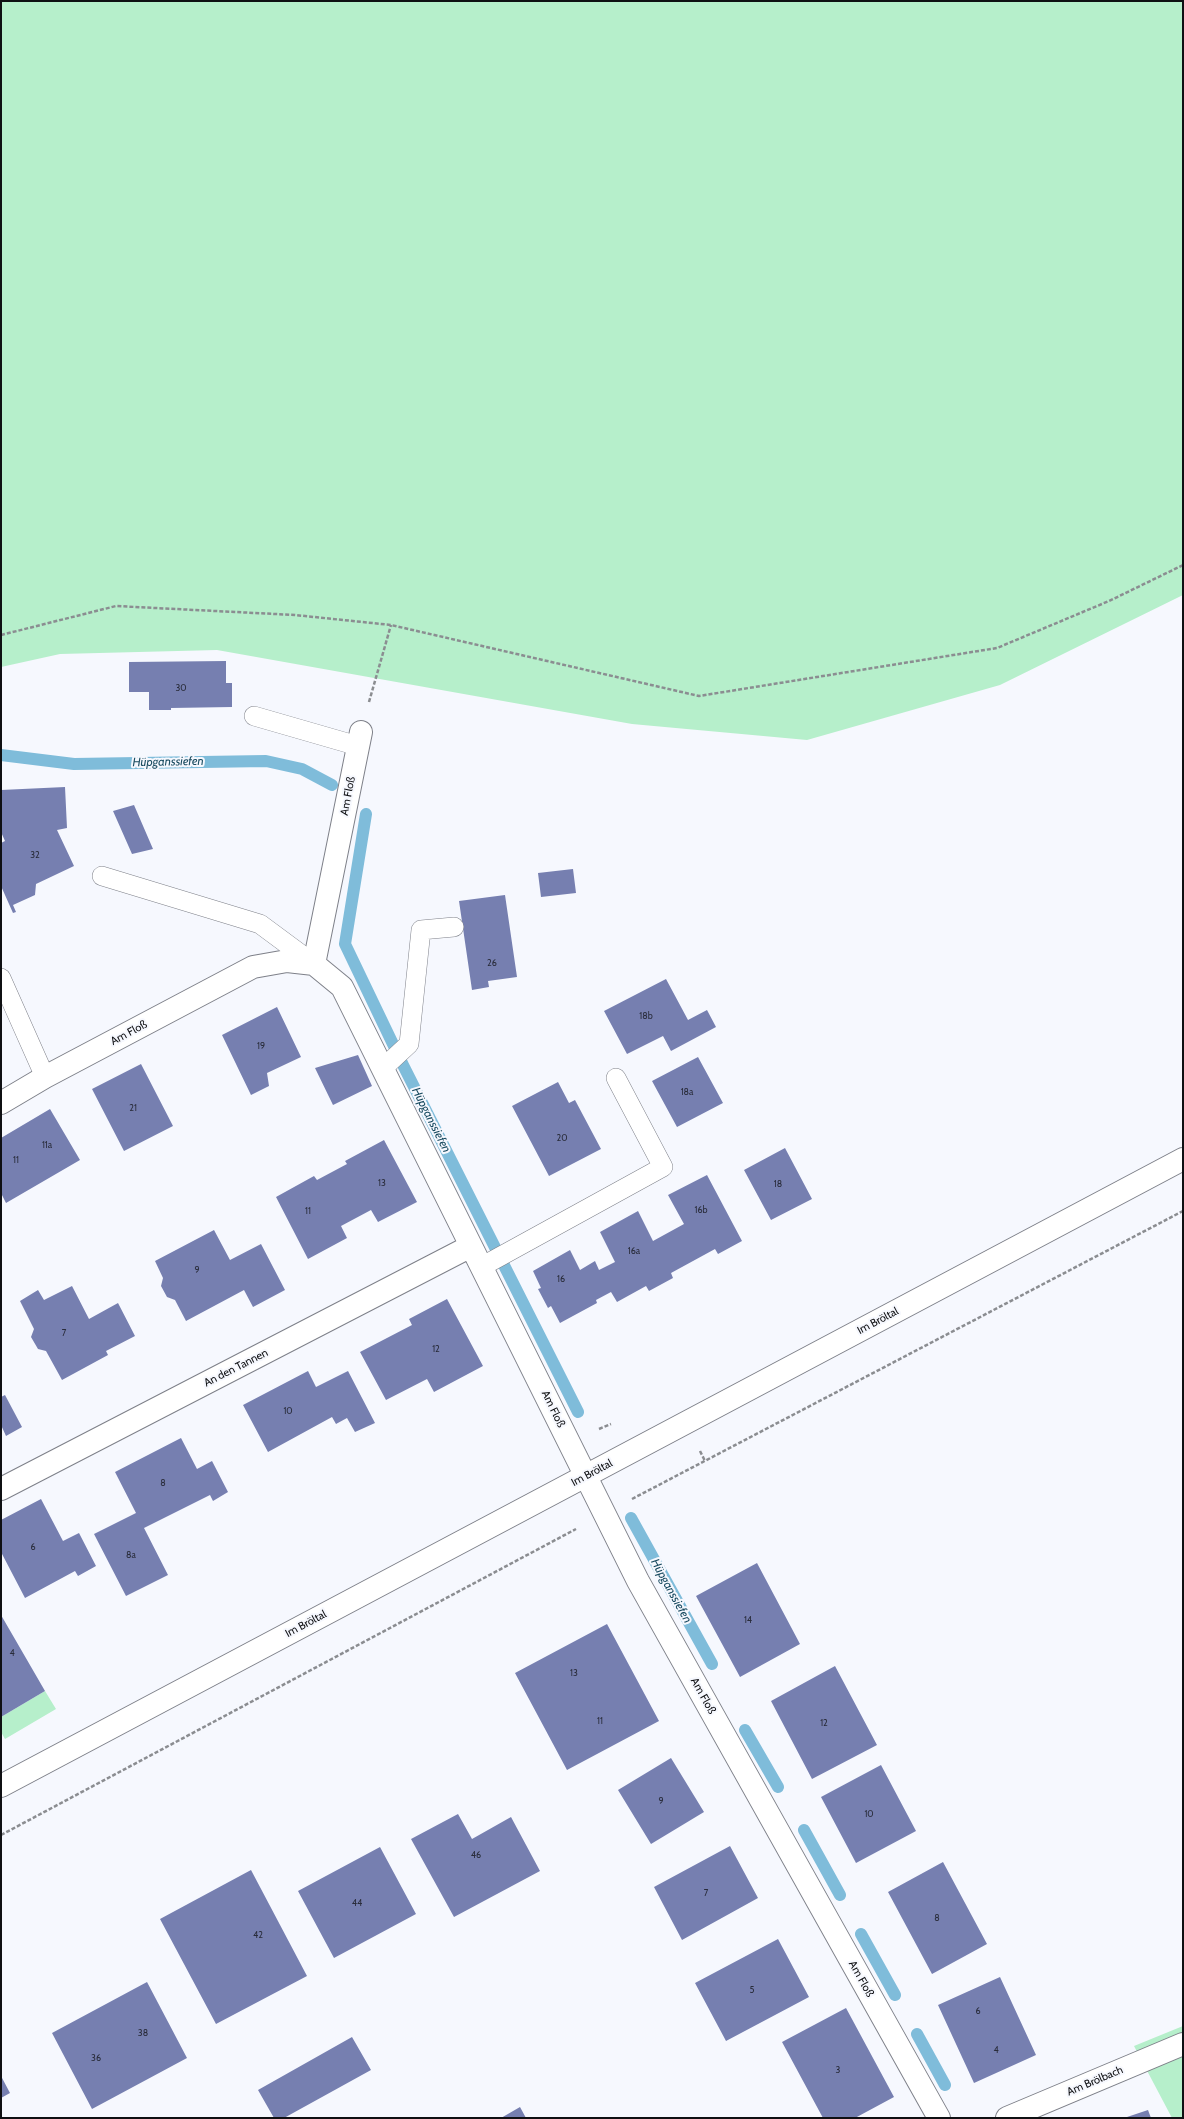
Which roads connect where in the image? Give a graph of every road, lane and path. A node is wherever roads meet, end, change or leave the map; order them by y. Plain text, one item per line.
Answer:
1 (1183, 566) edge
2 (390, 625) junction
3 (1, 635) edge
4 (254, 716) dead end
5 (359, 739) junction
6 (102, 876) dead end
7 (454, 927) dead end
8 (314, 964) junction
9 (1, 978) edge
10 (382, 1069) junction
11 (45, 1077) junction
12 (616, 1078) dead end
13 (1, 1103) edge
14 (1183, 1160) edge
15 (1183, 1211) edge
16 (470, 1246) junction
17 (481, 1267) junction
18 (586, 1476) junction
19 (1, 1489) edge
20 (605, 1514) junction
21 (1, 1786) edge
22 (1, 1835) edge
23 (1183, 2044) edge
24 (939, 2118) edge
25 (1007, 2118) edge

1 - 2 path
2 - 3 path
2 - 5 path
4 - 5 lane
5 - 8 street, Am Floß
6 - 8 lane, Am Floß
7 - 10 lane
8 - 10 street, Am Floß
8 - 11 street, Am Floß
9 - 11 lane
10 - 16 street, Am Floß
11 - 13 street, Am Floß
12 - 17 lane
14 - 18 street, Im Bröltal
15 - 20 path
16 - 17 street, Am Floß
16 - 19 street, An den Tannen
17 - 18 street, Am Floß
18 - 20 street, Am Floß
18 - 21 street, Im Bröltal
20 - 22 path
20 - 24 street, Am Floß
23 - 25 street, Am Brölbach

